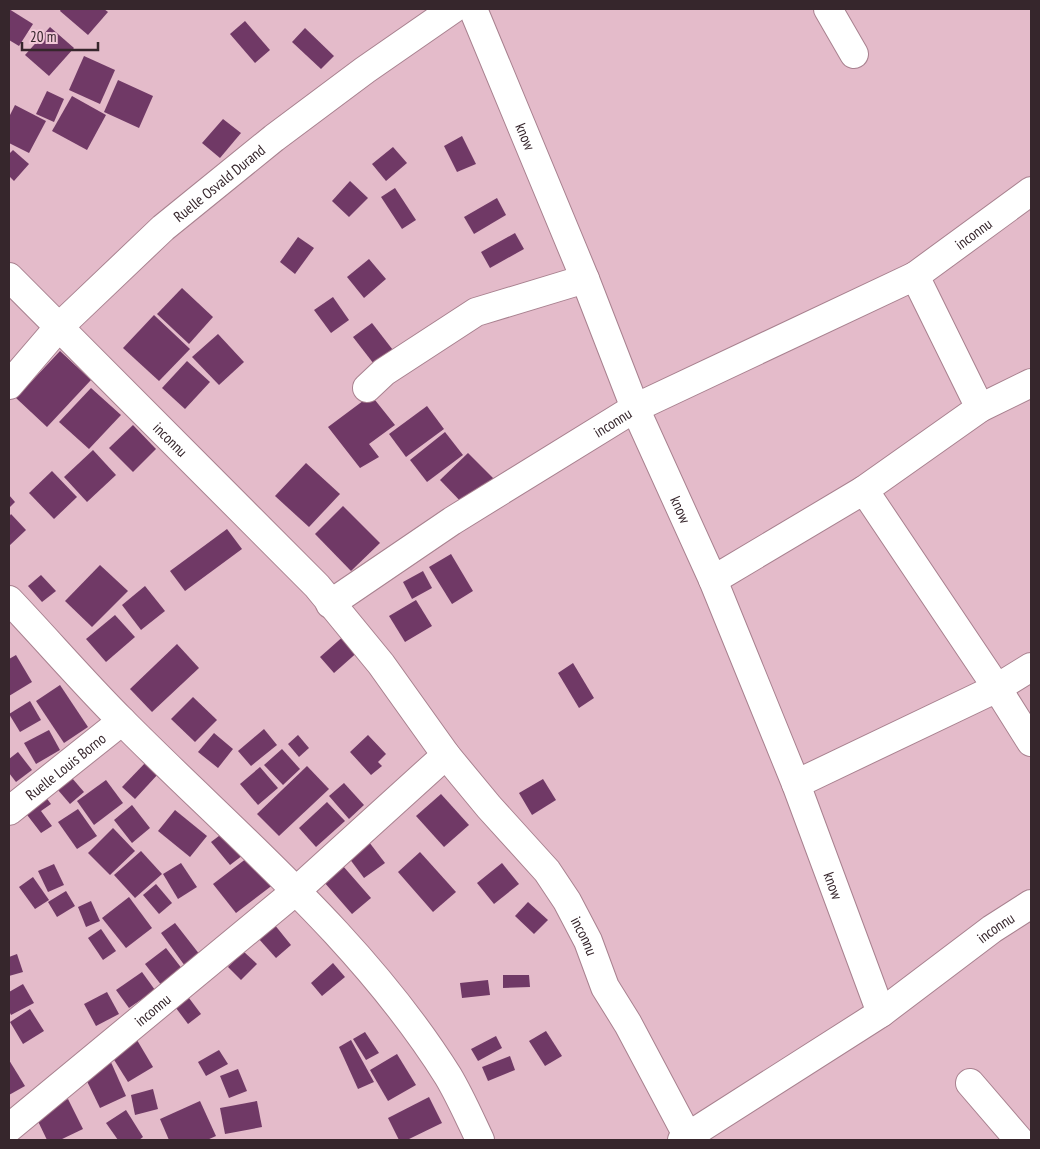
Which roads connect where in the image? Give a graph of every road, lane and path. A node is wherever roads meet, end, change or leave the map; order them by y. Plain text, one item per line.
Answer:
1 (453, 9) edge
2 (473, 9) edge
3 (828, 9) edge
4 (854, 54) dead end
5 (1031, 191) edge
6 (915, 276) junction
7 (9, 277) edge
8 (585, 280) junction
9 (58, 328) junction
10 (1031, 383) edge
11 (9, 384) edge
12 (367, 388) dead end
13 (635, 408) junction
14 (980, 408) junction
15 (864, 490) junction
16 (713, 580) junction
17 (9, 600) edge
18 (330, 604) junction
19 (1031, 667) edge
20 (997, 688) junction
21 (122, 721) junction
22 (1031, 742) edge
23 (446, 755) junction
24 (796, 784) junction
25 (9, 811) edge
26 (297, 890) junction
27 (1031, 904) edge
28 (881, 1013) junction
29 (970, 1083) dead end
30 (9, 1128) edge
31 (685, 1139) edge
32 (480, 1140) edge
33 (1019, 1140) edge

1 - 9 street, Ruelle Osvald Durand
2 - 8 street, know
3 - 4 street
5 - 6 street, inconnu
6 - 13 street, inconnu
6 - 14 street
7 - 9 street, inconnu
8 - 12 street
8 - 13 street, know
9 - 11 street, Ruelle Osvald Durand
9 - 18 street, inconnu
10 - 14 street
13 - 16 street, know
13 - 18 street, inconnu
14 - 15 street
15 - 16 street
15 - 20 street
16 - 24 street, know
17 - 21 street
18 - 23 street, inconnu
19 - 20 street
20 - 22 street
20 - 24 street
21 - 25 street, Ruelle Louis Borno
21 - 26 street
23 - 26 street, inconnu
23 - 31 street, inconnu
24 - 28 street, know
26 - 30 street, inconnu
26 - 32 street
27 - 28 street, inconnu
28 - 31 street, inconnu
29 - 33 street

